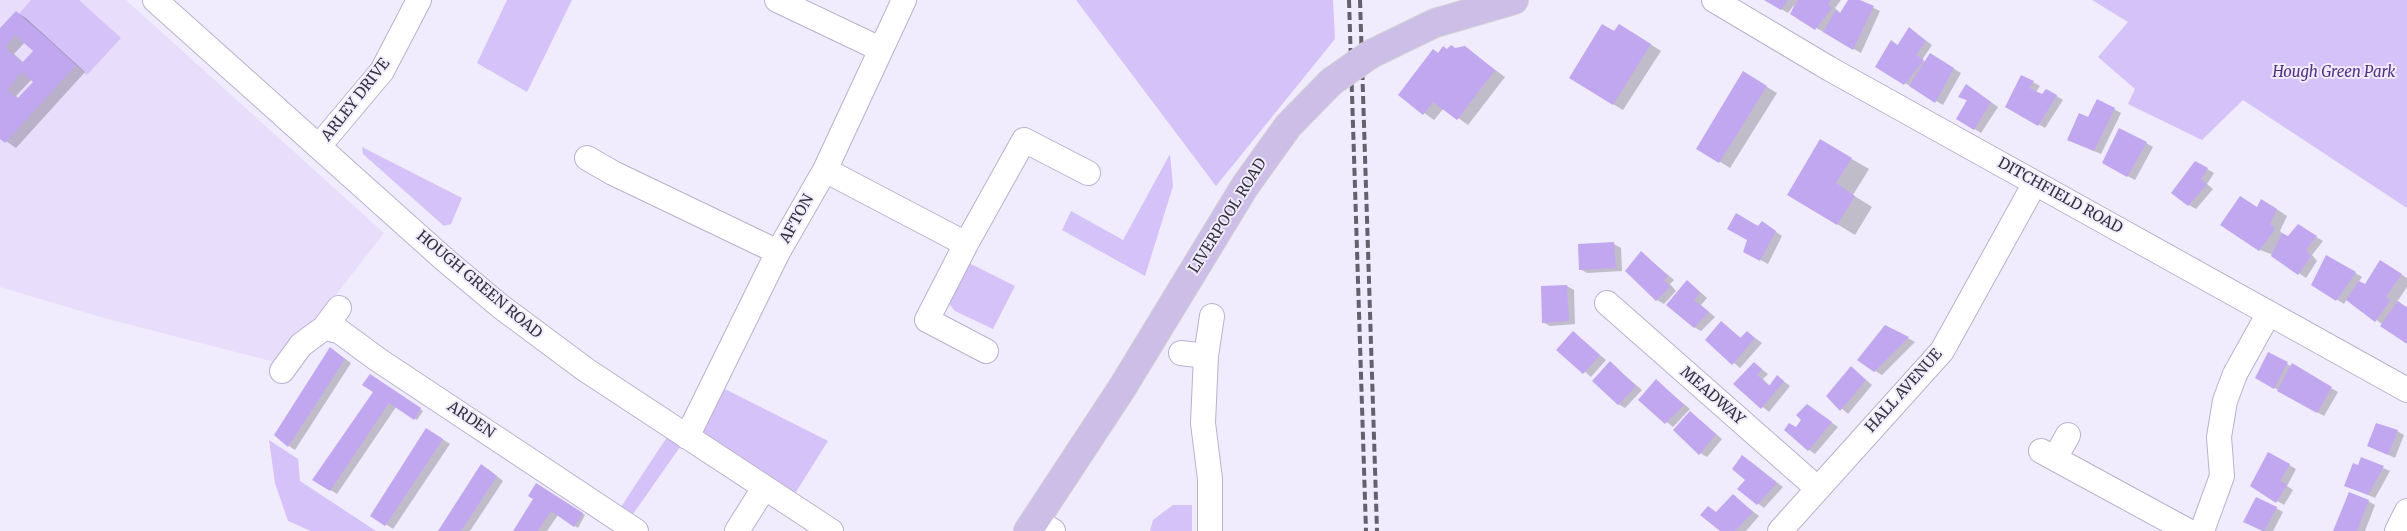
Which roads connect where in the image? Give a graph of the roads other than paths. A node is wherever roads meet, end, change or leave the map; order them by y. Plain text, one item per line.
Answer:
1 (156, 0) edge
2 (419, 0) edge
3 (777, 0) edge
4 (904, 0) edge
5 (1514, 0) edge
6 (1714, 0) edge
7 (880, 49) junction
8 (319, 146) junction
9 (587, 158) dead end
10 (825, 170) junction
11 (1088, 173) dead end
12 (2035, 183) junction
13 (966, 244) junction
14 (778, 252) junction
15 (1607, 303) dead end
16 (339, 308) dead end
17 (2269, 313) junction
18 (1212, 316) dead end
19 (324, 328) junction
20 (986, 351) dead end
21 (1181, 353) dead end
22 (1206, 356) junction
23 (282, 371) dead end
24 (2407, 390) edge
25 (2068, 434) dead end
26 (687, 436) junction
27 (764, 488) junction
28 (1817, 488) junction
29 (2407, 511) edge
30 (1039, 527) edge
31 (636, 531) edge
32 (737, 531) edge
33 (831, 531) edge
34 (1210, 531) edge
35 (1780, 531) edge
36 (2188, 531) edge
37 (2202, 531) edge
38 (2397, 531) edge

1 - 8 street, HOUGH GREEN ROAD
2 - 8 street, ARLEY DRIVE
3 - 7 street
4 - 7 street, AFTON
5 - 30 main road, LIVERPOOL ROAD, bridge
6 - 12 street, DITCHFIELD ROAD
7 - 10 street, AFTON
8 - 26 street, HOUGH GREEN ROAD
9 - 14 street
10 - 13 street
10 - 14 street, AFTON
11 - 13 street
12 - 17 street, DITCHFIELD ROAD
12 - 28 street, HALL AVENUE
13 - 20 street
14 - 26 street, AFTON
15 - 28 street, MEADWAY
16 - 19 street
17 - 24 street, DITCHFIELD ROAD
17 - 37 street
18 - 22 street
19 - 23 street
19 - 31 street, ARDEN
21 - 22 street
22 - 34 street
25 - 36 street
26 - 27 street, HOUGH GREEN ROAD
27 - 32 street
27 - 33 street, HOUGH GREEN ROAD
28 - 35 street, HALL AVENUE
29 - 38 street

